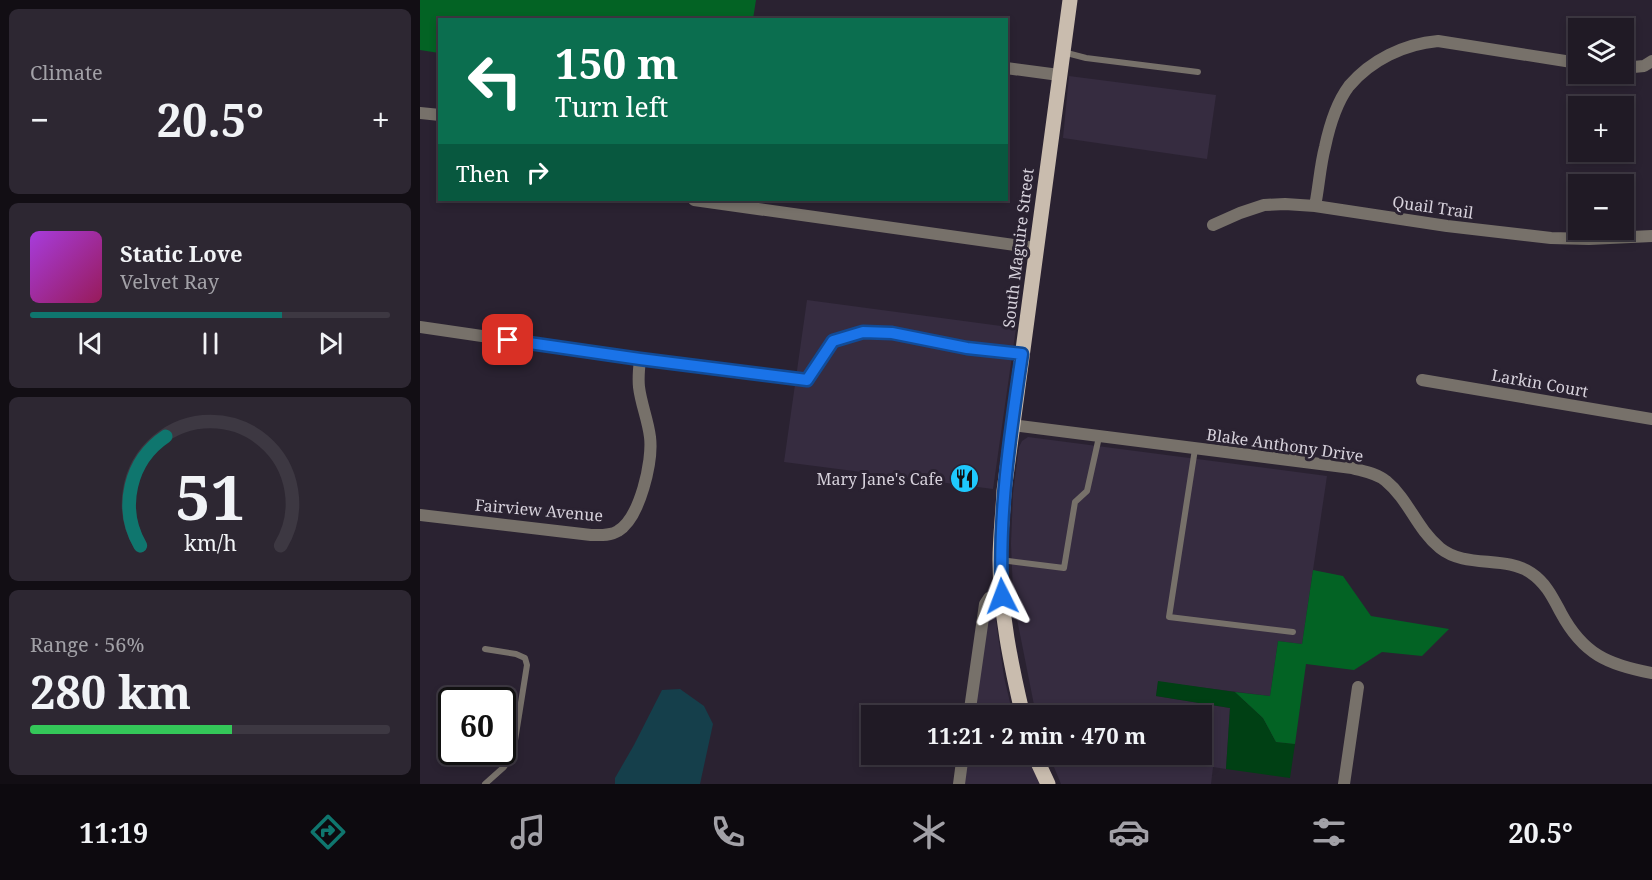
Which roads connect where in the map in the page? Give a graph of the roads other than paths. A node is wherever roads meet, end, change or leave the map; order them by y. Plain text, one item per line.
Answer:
1 (1070, 0) edge
2 (1062, 52) junction
3 (1568, 61) edge
4 (1652, 61) edge
5 (1634, 67) edge
6 (1008, 68) edge
7 (1198, 72) dead end
8 (1059, 75) junction
9 (420, 113) edge
10 (438, 115) edge
11 (701, 201) edge
12 (1315, 206) junction
13 (1213, 225) dead end
14 (1652, 236) edge
15 (1036, 248) junction
16 (420, 327) edge
17 (1022, 354) junction
18 (640, 359) junction
19 (807, 380) joint
20 (1422, 380) dead end
21 (1652, 419) edge
22 (1012, 425) junction
23 (1099, 437) junction
24 (1195, 449) junction
25 (420, 514) edge
26 (1000, 560) junction
27 (1002, 596) junction
28 (1293, 633) dead end
29 (485, 649) dead end
30 (1652, 673) edge
31 (1358, 687) dead end
32 (971, 705) edge
33 (1021, 705) edge
34 (962, 765) edge
35 (1039, 765) edge
36 (485, 784) edge
37 (959, 784) edge
38 (1048, 784) edge
39 (1344, 784) edge

1 - 2 main road, South Maguire Street
2 - 7 lane
2 - 8 main road, South Maguire Street
3 - 12 street
4 - 5 street
6 - 8 street
8 - 15 main road, South Maguire Street
9 - 10 street
11 - 15 street
12 - 13 street, Quail Trail
12 - 14 street, Quail Trail
15 - 17 main road, South Maguire Street
16 - 18 street
17 - 19 lane
17 - 22 main road, South Maguire Street
18 - 19 street
18 - 25 street, Fairview Avenue
20 - 21 street, Larkin Court
22 - 23 street, Blake Anthony Drive
22 - 26 main road, South Maguire Street
23 - 24 street, Blake Anthony Drive
23 - 26 lane
24 - 28 lane
24 - 30 street, Blake Anthony Drive
26 - 27 main road, South Maguire Street
27 - 32 street
27 - 33 main road, South Maguire Street
29 - 36 lane
31 - 39 street
34 - 37 street
35 - 38 main road

